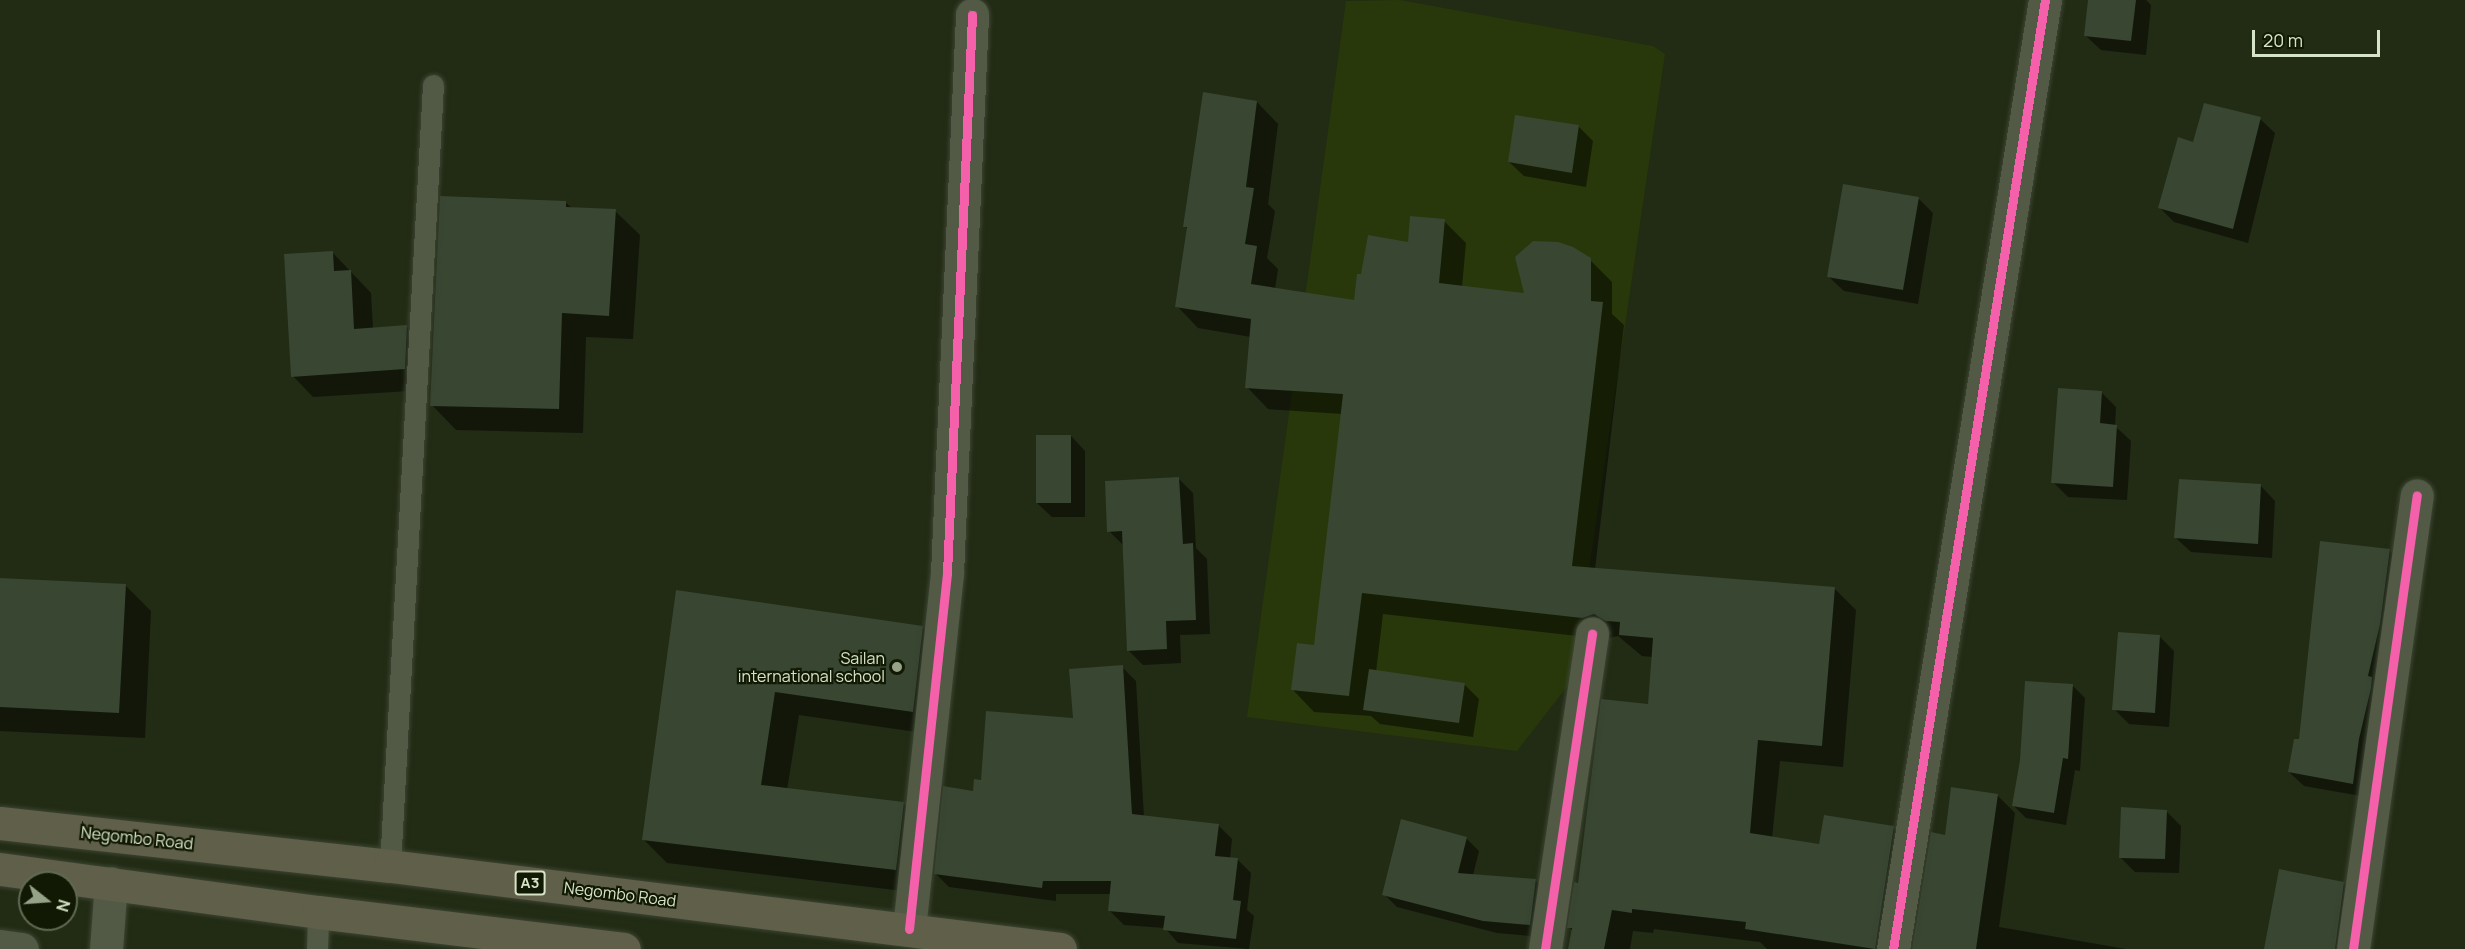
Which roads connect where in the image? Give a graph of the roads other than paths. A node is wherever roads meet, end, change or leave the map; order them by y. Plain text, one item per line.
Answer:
1 (2045, 0) edge
2 (972, 15) dead end
3 (433, 85) dead end
4 (2417, 495) dead end
5 (1592, 633) dead end
6 (0, 823) edge
7 (390, 866) junction
8 (0, 869) edge
9 (111, 883) junction
10 (318, 912) junction
11 (909, 929) junction
12 (0, 946) edge
13 (22, 949) edge
14 (106, 949) edge
15 (317, 949) edge
16 (624, 949) edge
17 (1060, 949) edge
18 (1545, 949) edge
19 (1893, 949) edge
20 (2353, 949) edge

1 - 19 street
2 - 11 street
3 - 7 lane
4 - 20 street
5 - 18 street
6 - 7 highway, Negombo Road / A3
7 - 11 highway, Negombo Road / A3
8 - 9 highway
9 - 10 highway
9 - 14 street
10 - 15 lane
10 - 16 highway
11 - 17 highway, Negombo Road / A3
12 - 13 street

